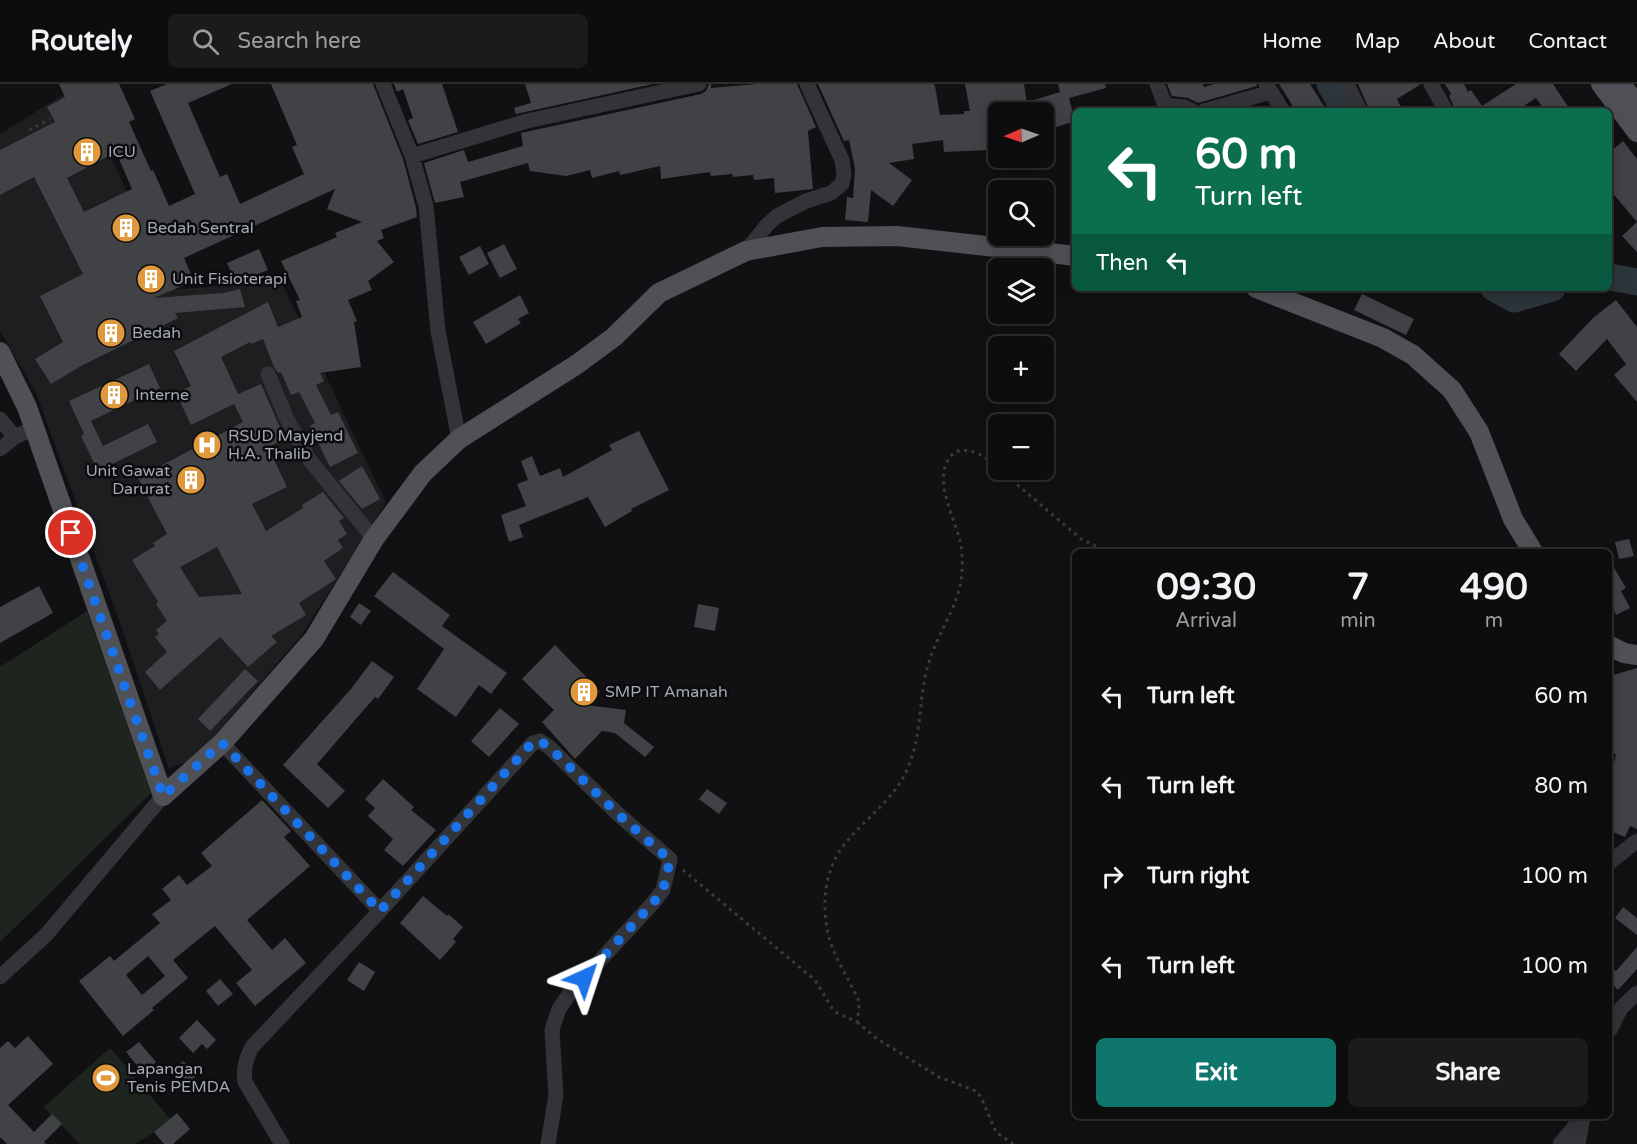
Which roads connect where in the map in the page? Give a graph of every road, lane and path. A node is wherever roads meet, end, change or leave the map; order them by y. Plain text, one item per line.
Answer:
1 (383, 84) edge
2 (699, 84) edge
3 (807, 84) edge
4 (1157, 84) edge
5 (1347, 84) edge
6 (1431, 84) edge
7 (1601, 84) edge
8 (1621, 84) edge
9 (1268, 88) edge
10 (1637, 105) edge
11 (1187, 108) edge
12 (1212, 108) edge
13 (1281, 108) edge
14 (1359, 108) edge
15 (1444, 108) edge
16 (50, 119) dead end
17 (28, 130) dead end
18 (1637, 132) edge
19 (412, 156) junction
20 (746, 251) junction
21 (1072, 256) edge
22 (1264, 291) edge
23 (0, 352) edge
24 (268, 374) dead end
25 (0, 419) edge
26 (34, 428) junction
27 (15, 437) junction
28 (459, 439) junction
29 (0, 449) edge
30 (988, 459) edge
31 (1012, 480) edge
32 (374, 539) junction
33 (1102, 549) edge
34 (1531, 549) edge
35 (1612, 647) edge
36 (1637, 655) edge
37 (222, 743) junction
38 (163, 796) junction
39 (1637, 841) edge
40 (670, 860) junction
41 (1612, 860) edge
42 (380, 911) junction
43 (0, 977) edge
44 (1637, 993) edge
45 (856, 1022) junction
46 (1612, 1026) edge
47 (1581, 1119) edge
48 (1582, 1119) edge
49 (282, 1144) edge
50 (548, 1144) edge
51 (1013, 1144) edge
52 (1560, 1144) edge
53 (1578, 1144) edge

1 - 19 street
2 - 19 street
3 - 20 street
4 - 11 street
5 - 14 street
6 - 15 street
7 - 18 main road
8 - 10 main road
9 - 12 street
9 - 13 street
16 - 17 path
19 - 28 street
20 - 21 main road
20 - 28 main road
22 - 34 main road
23 - 26 main road
24 - 32 street
25 - 27 street
26 - 27 street
26 - 38 main road
27 - 29 street
28 - 32 main road
30 - 45 path
31 - 33 path
32 - 37 main road
35 - 36 main road
37 - 38 main road
37 - 42 street
38 - 43 street
39 - 41 street
40 - 42 street
40 - 45 path
40 - 50 street
42 - 49 street
44 - 46 street
45 - 51 path
47 - 52 street
48 - 53 street

